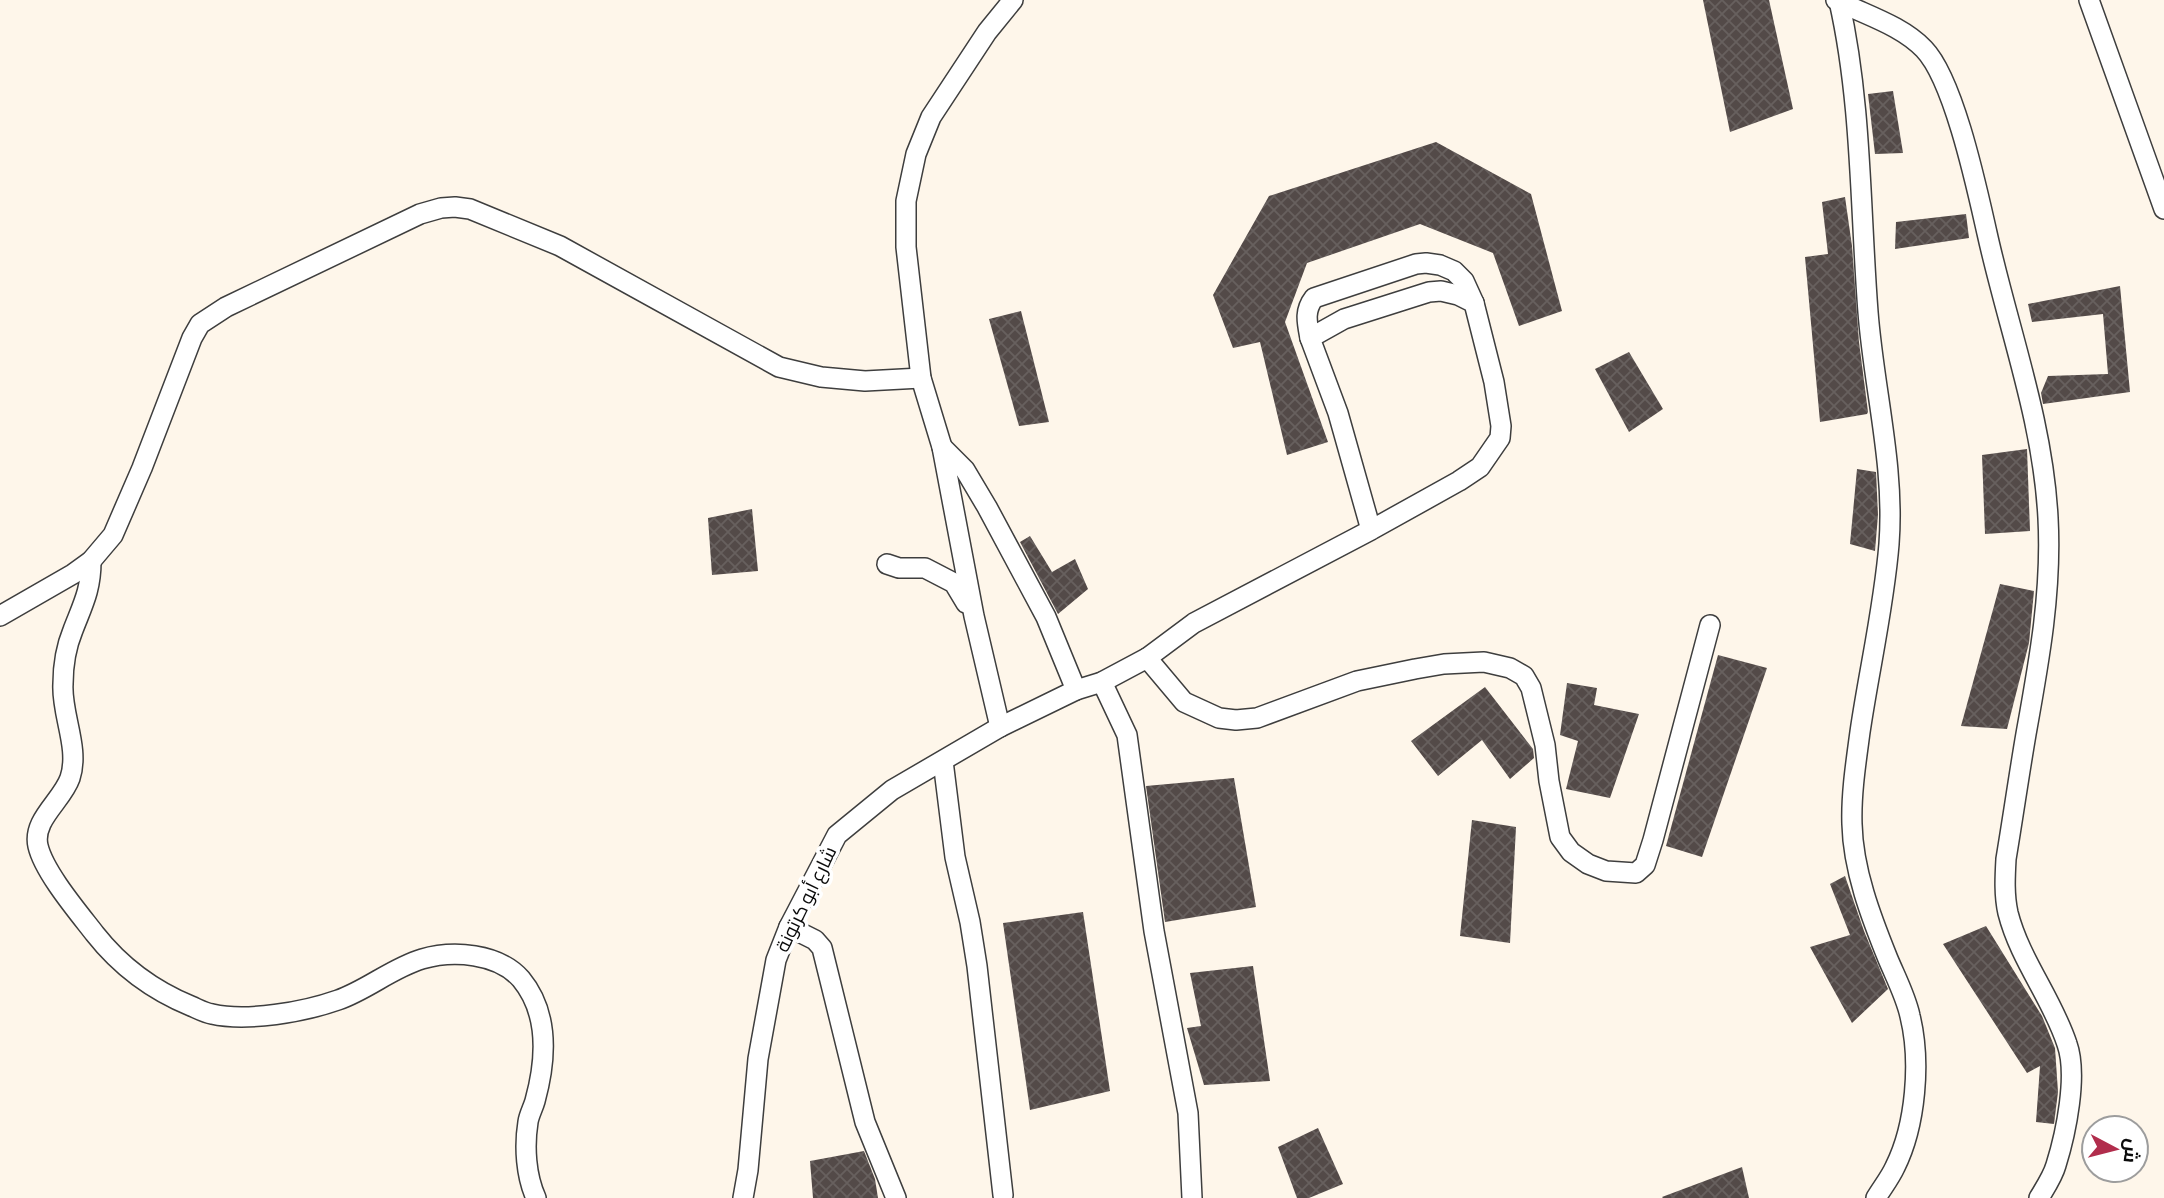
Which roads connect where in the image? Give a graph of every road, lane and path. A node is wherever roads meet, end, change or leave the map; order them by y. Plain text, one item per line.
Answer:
1 (1013, 0) edge
2 (2089, 0) edge
3 (1838, 1) edge
4 (2164, 209) edge
5 (1474, 303) junction
6 (1310, 338) junction
7 (921, 378) junction
8 (942, 447) junction
9 (1371, 530) junction
10 (91, 562) junction
11 (887, 564) dead end
12 (0, 616) edge
13 (974, 616) junction
14 (1710, 625) dead end
15 (1147, 657) junction
16 (1102, 682) junction
17 (1076, 690) junction
18 (1000, 727) junction
19 (943, 761) junction
20 (789, 927) junction
21 (1003, 1195) dead end
22 (537, 1198) edge
23 (743, 1198) edge
24 (896, 1198) edge
25 (1192, 1198) edge
26 (1876, 1198) edge
27 (2039, 1198) edge

1 - 7 street
2 - 4 street
3 - 26 street
3 - 27 street
5 - 6 street
5 - 6 street, شارع أبو كرتونة
5 - 9 street, شارع أبو كرتونة
6 - 9 street, شارع أبو كرتونة
7 - 8 street
7 - 10 street
8 - 13 street
8 - 17 street
9 - 15 street, شارع أبو كرتونة
10 - 12 street
10 - 22 street
11 - 13 street
13 - 18 street
14 - 15 street
15 - 16 street, شارع أبو كرتونة
16 - 17 street, شارع أبو كرتونة
16 - 25 street
17 - 18 street, شارع أبو كرتونة
18 - 19 street, شارع أبو كرتونة
19 - 20 street, شارع أبو كرتونة
19 - 21 street
20 - 23 street, شارع أبو كرتونة
20 - 24 street

